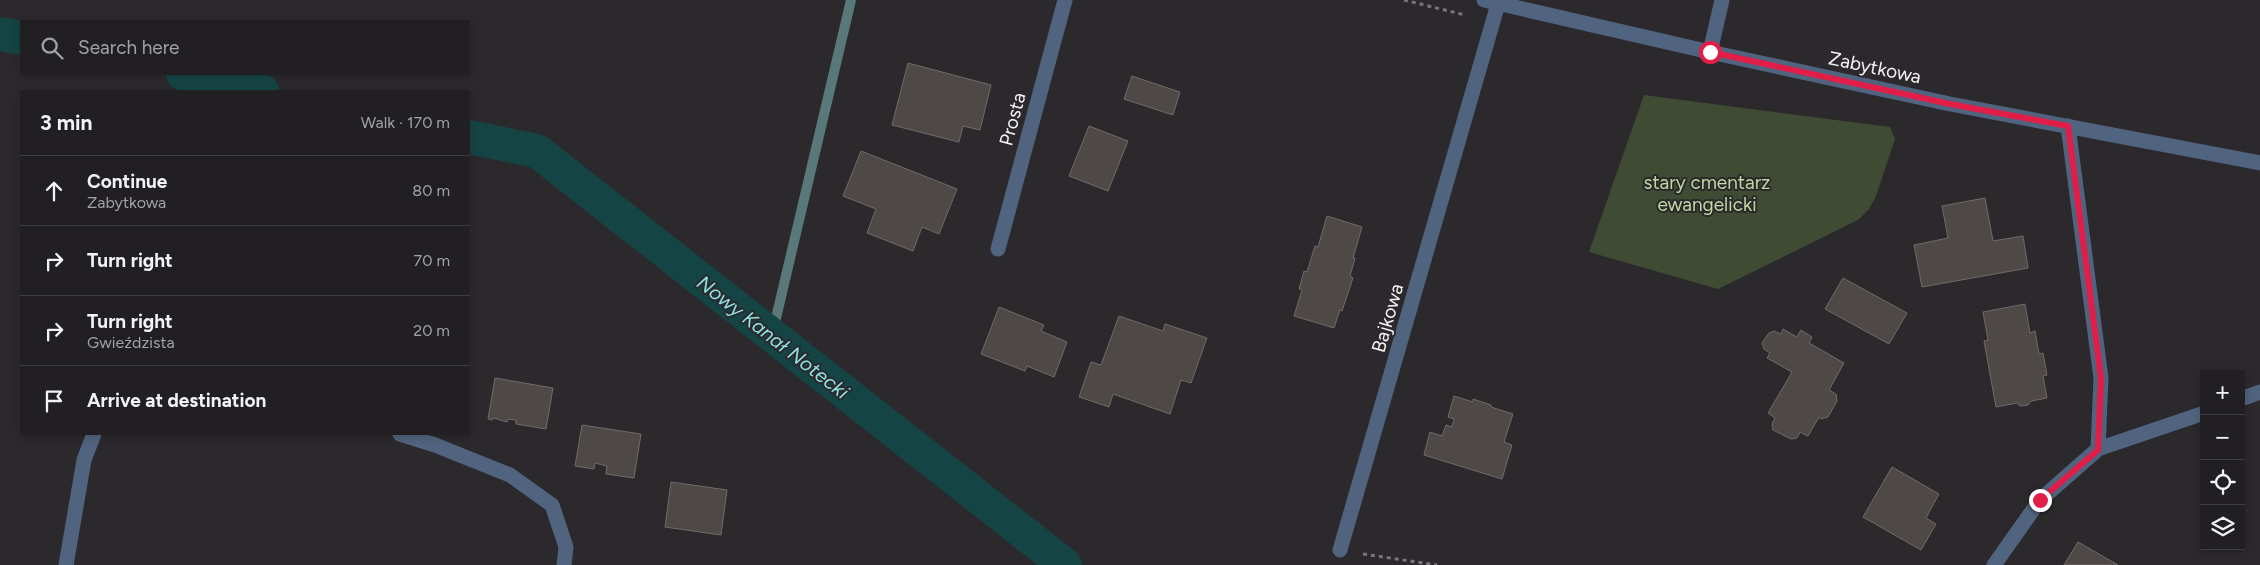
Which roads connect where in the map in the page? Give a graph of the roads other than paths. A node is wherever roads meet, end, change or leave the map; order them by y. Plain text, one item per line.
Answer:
1 (1065, 0) edge
2 (1722, 0) edge
3 (1491, 2) edge
4 (1710, 52) junction
5 (2068, 126) junction
6 (2260, 163) edge
7 (998, 249) dead end
8 (2260, 392) edge
9 (2245, 398) edge
10 (2200, 414) edge
11 (94, 435) edge
12 (403, 435) edge
13 (2098, 450) junction
14 (1340, 550) road end
15 (66, 565) edge
16 (564, 565) edge
17 (1994, 565) edge

1 - 7 street, Prosta
2 - 4 street
3 - 4 street, Zabytkowa
3 - 14 street, Bajkowa
4 - 5 street, Zabytkowa
5 - 6 street, Zabytkowa
5 - 13 street
8 - 9 street
10 - 13 street
11 - 15 street
12 - 16 street
13 - 17 street

